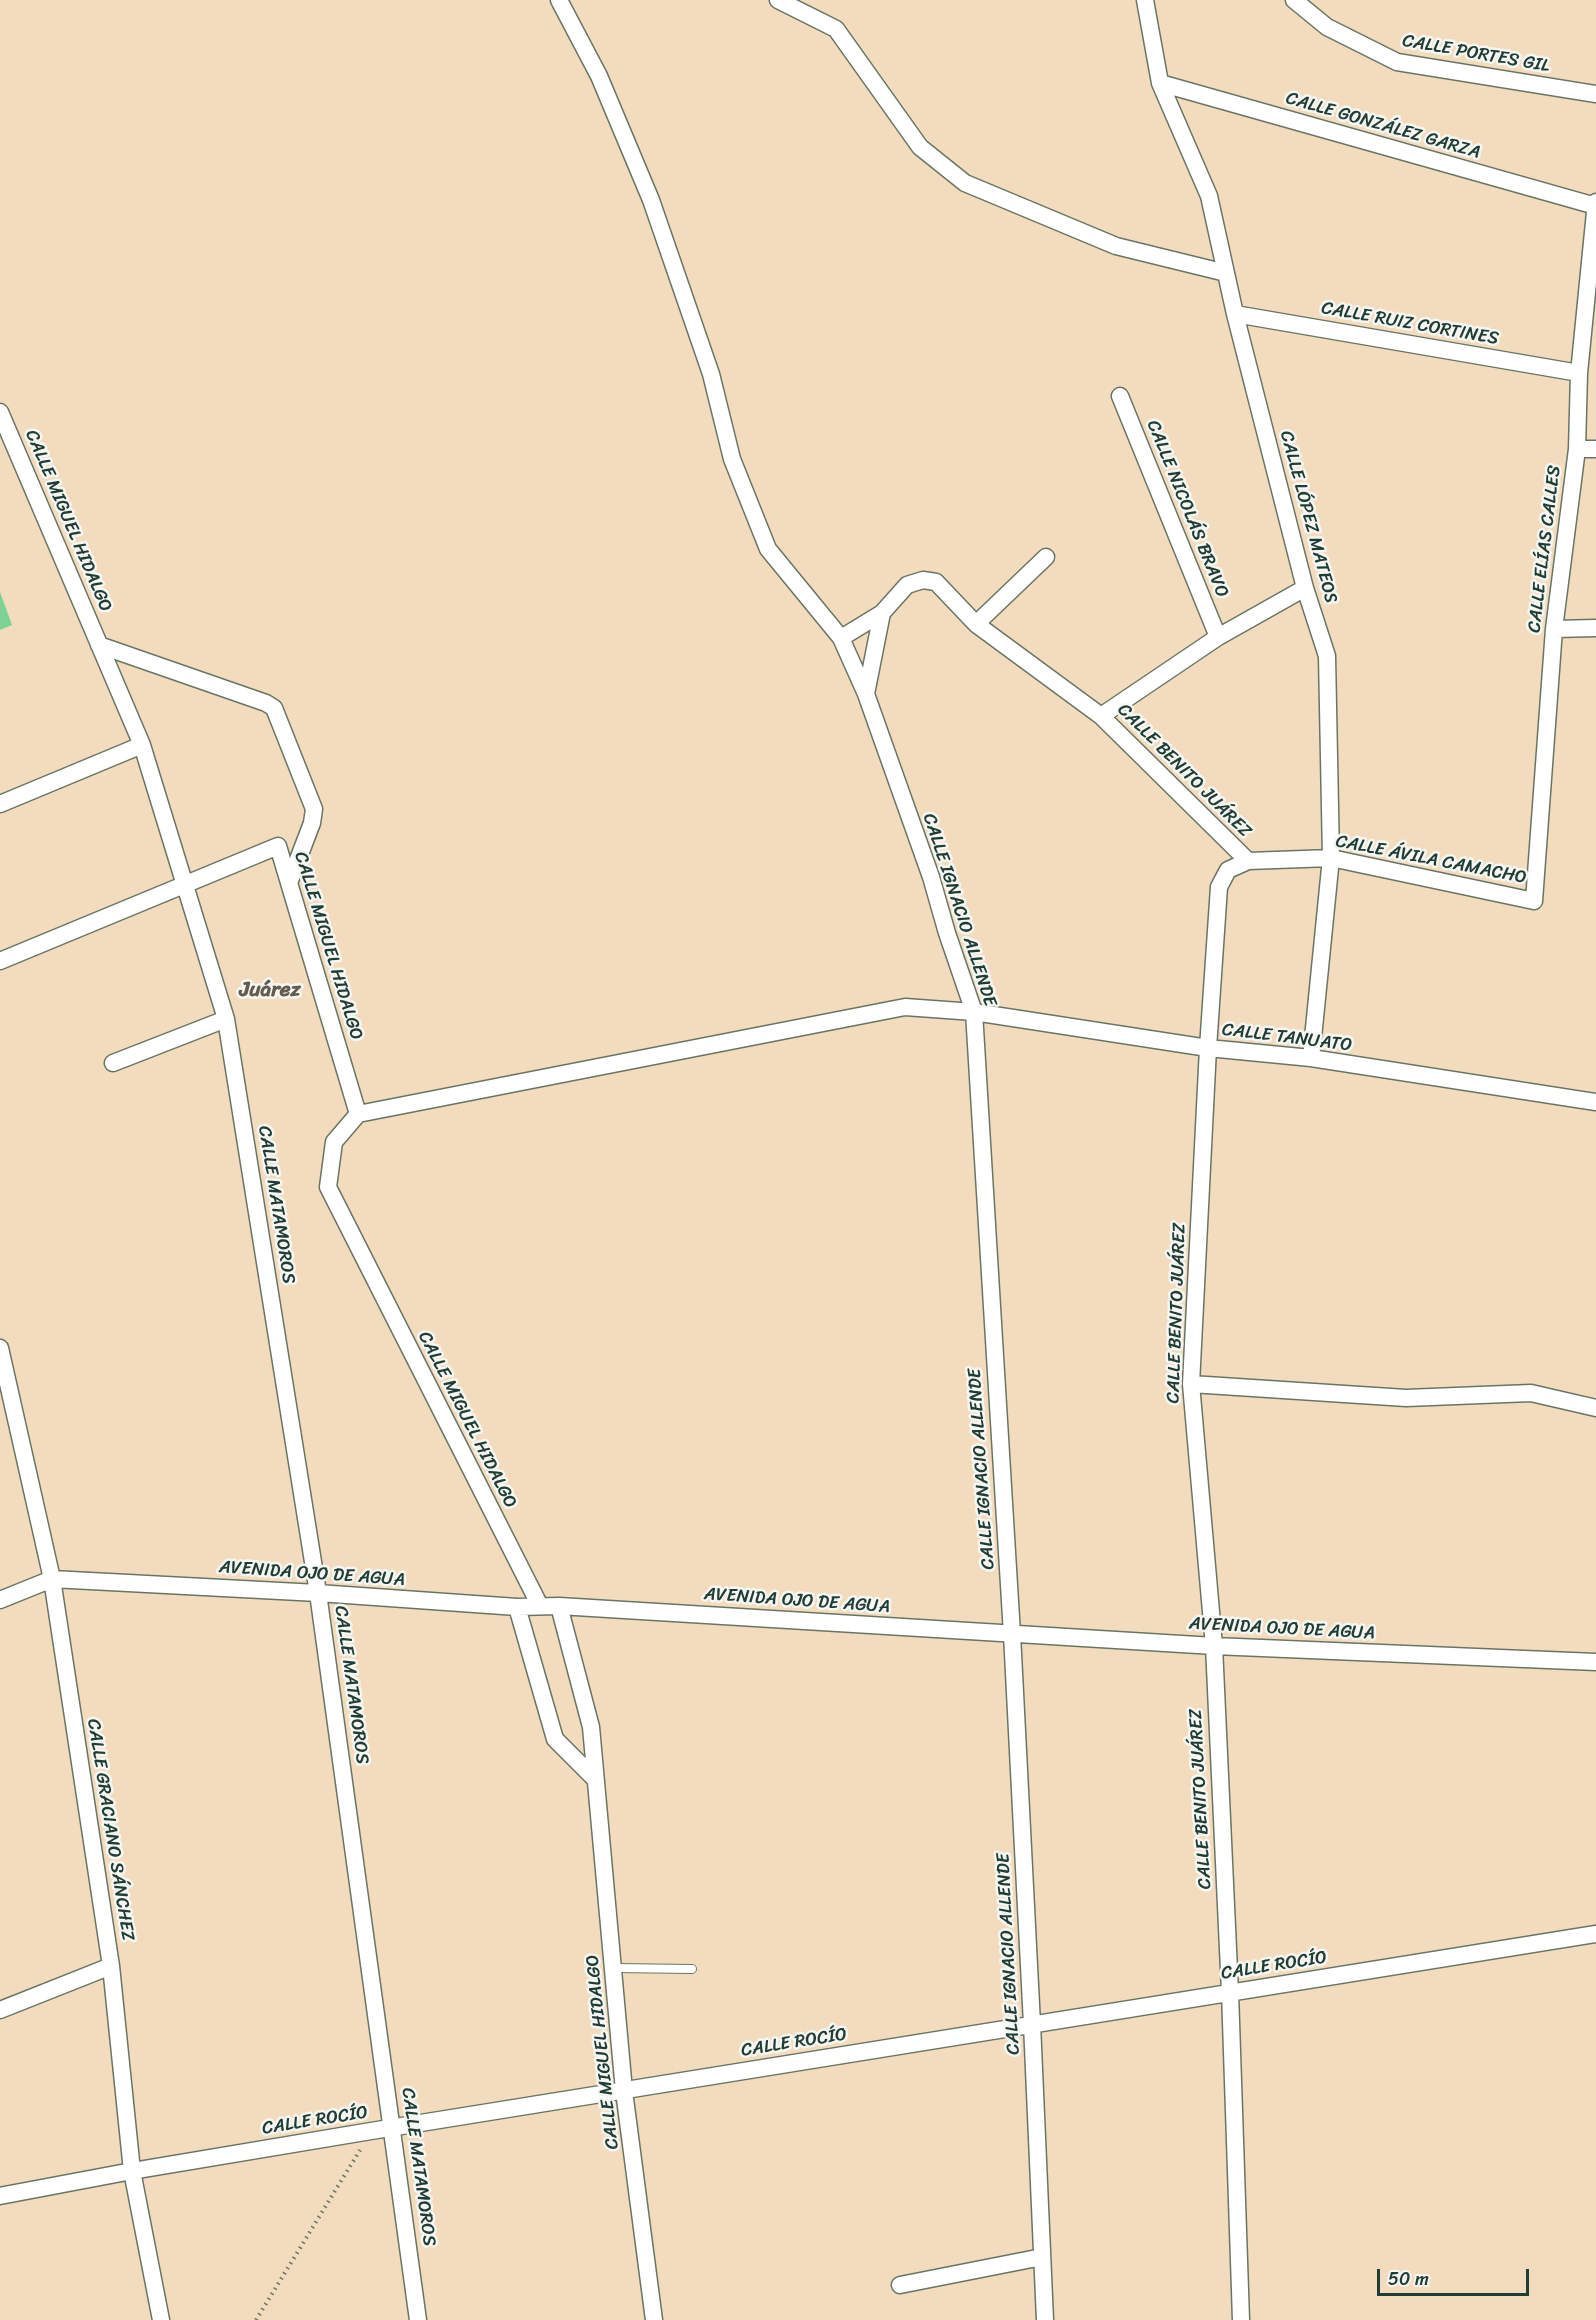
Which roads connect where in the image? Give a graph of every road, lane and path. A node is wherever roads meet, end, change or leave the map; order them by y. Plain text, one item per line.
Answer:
1 (559, 0) edge
2 (778, 0) edge
3 (1145, 0) edge
4 (1294, 0) edge
5 (1160, 83) junction
6 (1596, 94) edge
7 (1596, 204) edge
8 (1226, 273) junction
9 (1235, 314) junction
10 (1579, 373) junction
11 (1120, 396) dead end
12 (0, 412) edge
13 (1576, 449) junction
14 (1596, 449) edge
15 (1046, 557) dead end
16 (1305, 588) junction
17 (882, 613) junction
18 (976, 624) junction
19 (1596, 628) edge
20 (1554, 629) junction
21 (1218, 637) junction
22 (841, 638) junction
23 (99, 645) junction
24 (866, 694) junction
25 (1101, 716) junction
26 (141, 745) junction
27 (0, 804) edge
28 (1331, 858) junction
29 (1248, 861) junction
30 (289, 883) junction
31 (183, 885) junction
32 (1534, 901) joint
33 (0, 961) edge
34 (974, 1011) junction
35 (226, 1019) junction
36 (1208, 1048) junction
37 (1311, 1058) junction
38 (113, 1063) dead end
39 (1596, 1102) edge
40 (358, 1114) junction
41 (0, 1348) edge
42 (1191, 1384) junction
43 (1596, 1408) edge
44 (52, 1579) junction
45 (318, 1593) junction
46 (0, 1600) edge
47 (540, 1606) junction
48 (559, 1606) junction
49 (518, 1607) junction
50 (1012, 1634) junction
51 (1214, 1646) junction
52 (1596, 1662) edge
53 (596, 1780) junction
54 (1596, 1934) edge
55 (111, 1966) junction
56 (615, 1968) junction
57 (692, 1969) dead end
58 (1230, 1992) junction
59 (0, 2010) edge
60 (1032, 2024) junction
61 (624, 2091) junction
62 (393, 2128) junction
63 (371, 2131) junction
64 (132, 2171) junction
65 (0, 2196) edge
66 (1042, 2257) junction
67 (900, 2285) dead end
68 (161, 2320) edge
69 (256, 2320) edge
70 (418, 2320) edge
71 (654, 2320) edge
72 (1045, 2320) edge
73 (1241, 2320) edge

1 - 22 street, CALLE IGNACIO ALLENDE
2 - 8 street
3 - 5 street, CALLE LÓPEZ MATEOS
4 - 6 street, CALLE PORTES GIL
5 - 7 street, CALLE GONZÁLEZ GARZA
5 - 8 street, CALLE LÓPEZ MATEOS
7 - 10 street, CALLE ELÍAS CALLES
8 - 9 street, CALLE LÓPEZ MATEOS
9 - 10 street, CALLE RUIZ CORTINES
9 - 16 street, CALLE LÓPEZ MATEOS
10 - 13 street, CALLE ELÍAS CALLES
11 - 21 street, CALLE NICOLÁS BRAVO
12 - 23 street, CALLE MIGUEL HIDALGO
13 - 14 street
13 - 20 street, CALLE ELÍAS CALLES
15 - 18 street
16 - 21 street
16 - 28 street, CALLE LÓPEZ MATEOS
17 - 18 street, CALLE BENITO JUÁREZ
17 - 22 street
17 - 24 street
18 - 25 street, CALLE BENITO JUÁREZ
19 - 20 street
20 - 32 street, CALLE ELÍAS CALLES
21 - 25 street
22 - 24 street, CALLE IGNACIO ALLENDE
23 - 26 street, CALLE MIGUEL HIDALGO
23 - 30 street
24 - 34 street, CALLE IGNACIO ALLENDE
25 - 29 street, CALLE BENITO JUÁREZ
26 - 27 street
26 - 31 street, CALLE MIGUEL HIDALGO
28 - 29 street, CALLE ÁVILA CAMACHO
28 - 32 street, CALLE ÁVILA CAMACHO
28 - 37 street, CALLE LÓPEZ MATEOS
29 - 36 street, CALLE BENITO JUÁREZ
30 - 31 street, CALLE MIGUEL HIDALGO
30 - 40 street, CALLE MIGUEL HIDALGO
31 - 33 street
31 - 35 street, CALLE MATAMOROS
34 - 36 street, CALLE TANUATO
34 - 40 street, CALLE TANUATO
34 - 50 street, CALLE IGNACIO ALLENDE
35 - 38 street
35 - 45 street, CALLE MATAMOROS
36 - 37 street, CALLE TANUATO
36 - 42 street, CALLE BENITO JUÁREZ
37 - 39 street, CALLE TANUATO
40 - 47 street, CALLE MIGUEL HIDALGO
41 - 44 street, CALLE GRACIANO SÁNCHEZ
42 - 43 street
42 - 51 street, CALLE BENITO JUÁREZ
44 - 45 street, AVENIDA OJO DE AGUA
44 - 46 street, AVENIDA OJO DE AGUA
44 - 55 street, CALLE GRACIANO SÁNCHEZ
45 - 49 street, AVENIDA OJO DE AGUA
45 - 62 street, CALLE MATAMOROS
47 - 48 street, AVENIDA OJO DE AGUA
47 - 49 street, AVENIDA OJO DE AGUA
48 - 50 street, AVENIDA OJO DE AGUA
48 - 53 street, CALLE MIGUEL HIDALGO
49 - 53 street
50 - 51 street, AVENIDA OJO DE AGUA
50 - 60 street, CALLE IGNACIO ALLENDE
51 - 52 street, AVENIDA OJO DE AGUA
51 - 58 street, CALLE BENITO JUÁREZ
53 - 56 street, CALLE MIGUEL HIDALGO
54 - 58 street, CALLE ROCÍO
55 - 59 street
55 - 64 street, CALLE GRACIANO SÁNCHEZ
56 - 57 lane
56 - 61 street, CALLE MIGUEL HIDALGO
58 - 60 street, CALLE ROCÍO
58 - 73 street, CALLE BENITO JUÁREZ
60 - 61 street, CALLE ROCÍO
60 - 66 street, CALLE IGNACIO ALLENDE
61 - 62 street, CALLE ROCÍO
61 - 71 street, CALLE MIGUEL HIDALGO
62 - 63 street, CALLE ROCÍO
62 - 70 street, CALLE MATAMOROS
63 - 64 street, CALLE ROCÍO
63 - 69 path
64 - 65 street, CALLE ROCÍO
64 - 68 street, CALLE GRACIANO SÁNCHEZ
66 - 67 street
66 - 72 street, CALLE IGNACIO ALLENDE

